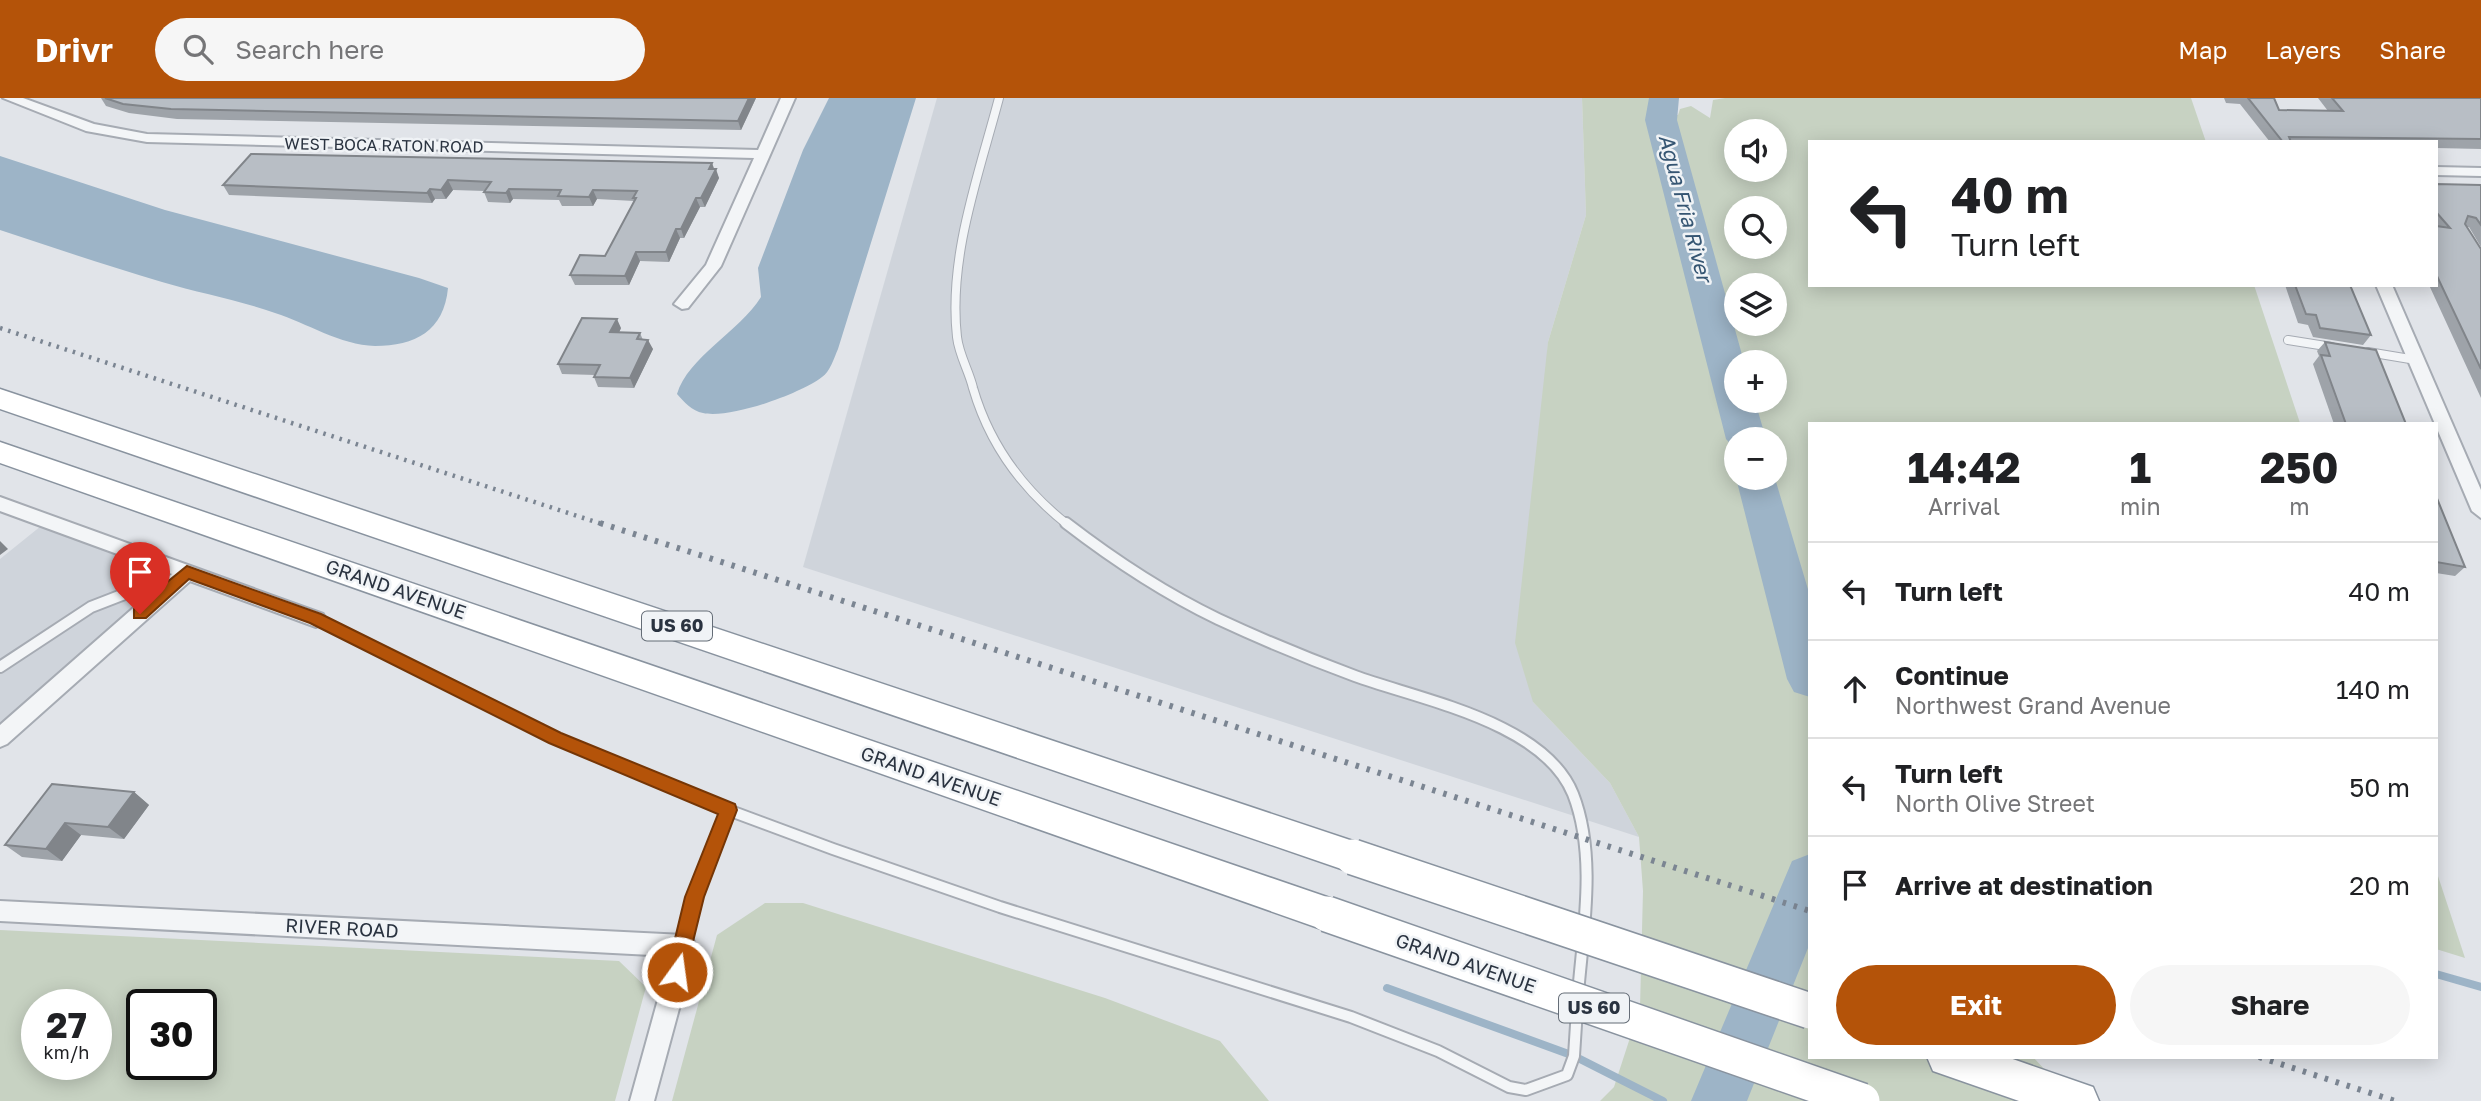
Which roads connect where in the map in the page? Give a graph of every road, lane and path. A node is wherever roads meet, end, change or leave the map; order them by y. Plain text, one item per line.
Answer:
1 (10, 98) edge
2 (788, 98) edge
3 (999, 98) edge
4 (764, 154) junction
5 (2438, 171) edge
6 (2481, 172) edge
7 (2385, 287) edge
8 (682, 304) dead end
9 (2288, 340) dead end
10 (2339, 348) edge
11 (2352, 350) edge
12 (2416, 360) junction
13 (0, 399) edge
14 (0, 452) edge
15 (0, 504) edge
16 (2481, 511) edge
17 (187, 572) junction
18 (160, 596) junction
19 (316, 619) joint
20 (0, 667) edge
21 (0, 738) edge
22 (728, 810) junction
23 (0, 911) edge
24 (684, 946) junction
25 (1808, 1010) edge
26 (1953, 1059) edge
27 (2071, 1099) edge
28 (642, 1101) edge
29 (1862, 1101) edge

1 - 4 street, WEST BOCA RATON ROAD
2 - 4 street
3 - 22 lane
4 - 8 street
5 - 6 street
7 - 12 street
9 - 10 lane
11 - 12 lane
12 - 16 street
13 - 25 highway, US 60, bridge
14 - 29 highway, GRAND AVENUE / US 60, bridge
15 - 17 street
17 - 18 street
17 - 19 street
18 - 20 lane
18 - 21 street
19 - 22 lane
22 - 24 lane
23 - 24 street, RIVER ROAD
24 - 28 street
26 - 27 highway

